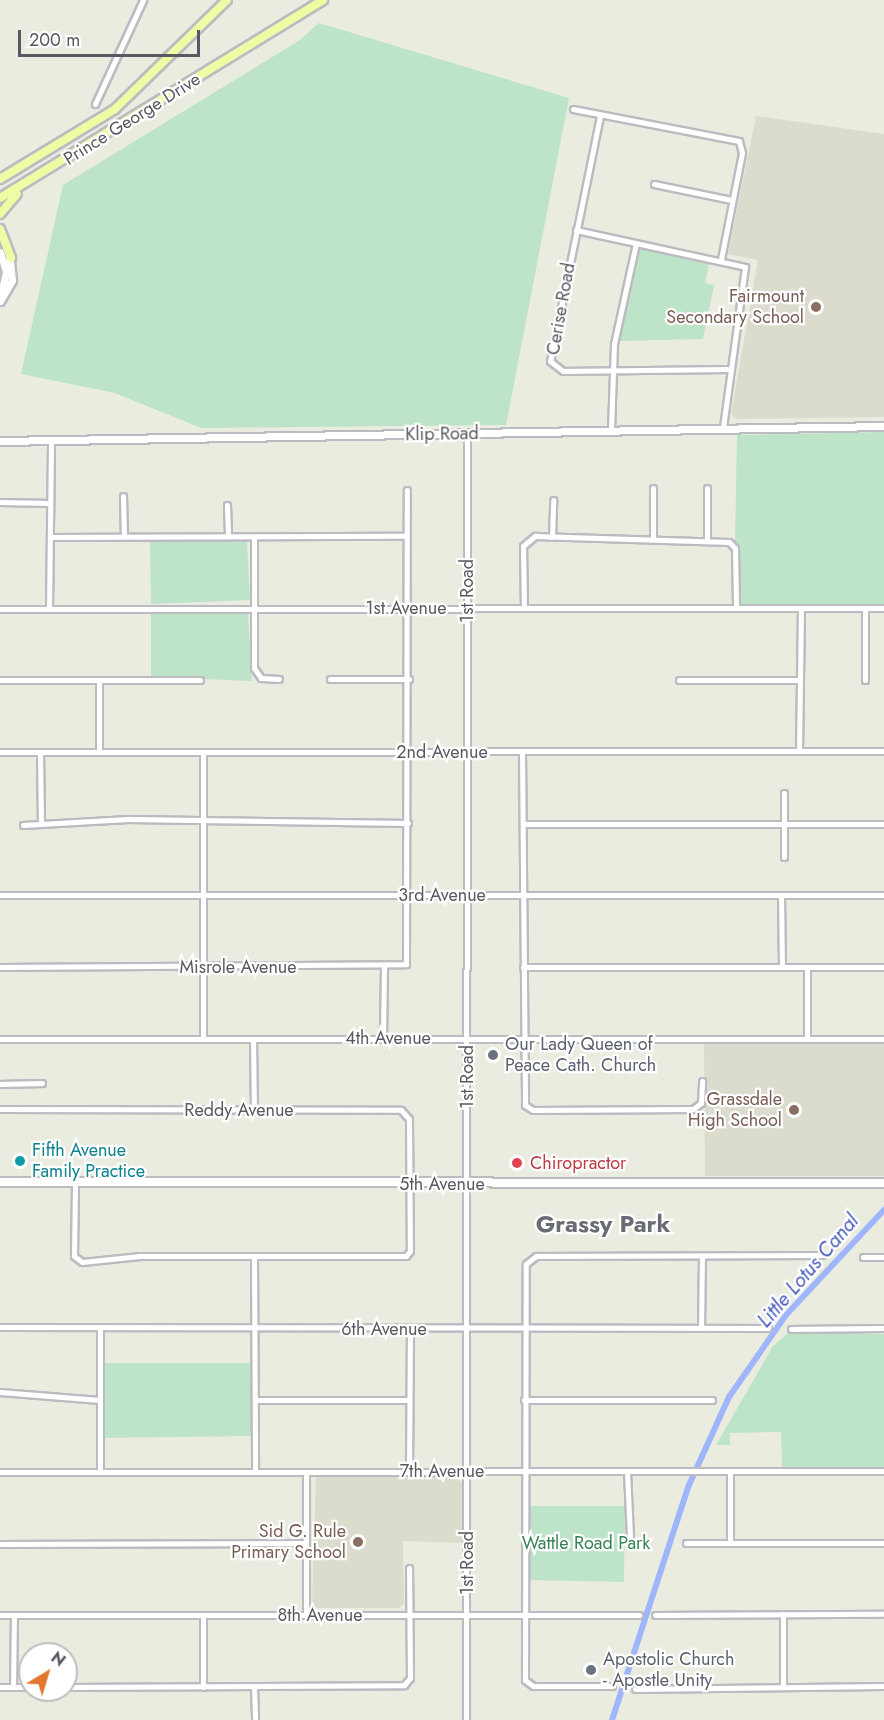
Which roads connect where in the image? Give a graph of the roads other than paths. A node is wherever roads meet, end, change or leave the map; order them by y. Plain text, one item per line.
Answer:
1 (143, 0) edge
2 (227, 0) edge
3 (323, 0) edge
4 (95, 105) dead end
5 (573, 109) dead end
6 (600, 116) junction
7 (0, 178) edge
8 (33, 180) junction
9 (654, 184) dead end
10 (0, 198) edge
11 (731, 200) junction
12 (0, 214) edge
13 (0, 230) edge
14 (576, 230) junction
15 (0, 238) edge
16 (636, 243) junction
17 (0, 252) edge
18 (11, 258) junction
19 (721, 259) junction
20 (0, 301) edge
21 (612, 369) junction
22 (727, 369) junction
23 (884, 426) edge
24 (723, 428) junction
25 (611, 430) junction
26 (467, 433) junction
27 (0, 441) edge
28 (51, 441) junction
29 (653, 488) dead end
30 (707, 489) dead end
31 (407, 490) dead end
32 (123, 496) dead end
33 (553, 500) dead end
34 (0, 502) edge
35 (50, 503) junction
36 (227, 505) dead end
37 (124, 536) junction
38 (228, 536) junction
39 (405, 536) junction
40 (50, 537) junction
41 (254, 537) junction
42 (552, 537) junction
43 (653, 537) junction
44 (707, 538) junction
45 (407, 608) junction
46 (467, 608) junction
47 (524, 608) junction
48 (736, 608) junction
49 (865, 608) junction
50 (884, 608) edge
51 (0, 609) edge
52 (49, 609) junction
53 (255, 609) junction
54 (801, 609) junction
55 (279, 679) dead end
56 (330, 679) dead end
57 (409, 679) junction
58 (0, 680) edge
59 (99, 680) junction
60 (200, 680) dead end
61 (679, 680) dead end
62 (800, 680) junction
63 (865, 680) dead end
64 (99, 751) junction
65 (800, 751) junction
66 (884, 751) edge
67 (0, 752) edge
68 (40, 752) junction
69 (202, 752) junction
70 (409, 752) junction
71 (467, 752) junction
72 (522, 752) junction
73 (784, 793) dead end
74 (408, 823) junction
75 (41, 824) junction
76 (202, 824) junction
77 (523, 824) junction
78 (784, 824) junction
79 (884, 824) edge
80 (23, 825) dead end
81 (784, 858) dead end
82 (0, 895) edge
83 (203, 895) junction
84 (409, 895) junction
85 (467, 895) junction
86 (523, 895) junction
87 (781, 895) junction
88 (884, 895) edge
89 (782, 966) junction
90 (0, 967) edge
91 (203, 967) junction
92 (384, 967) junction
93 (523, 967) junction
94 (807, 967) junction
95 (884, 967) edge
96 (203, 1038) junction
97 (383, 1038) junction
98 (467, 1038) junction
99 (0, 1039) edge
100 (253, 1039) junction
101 (524, 1039) junction
102 (807, 1039) junction
103 (884, 1039) edge
104 (702, 1081) dead end
105 (42, 1083) dead end
106 (0, 1084) edge
107 (0, 1109) edge
108 (254, 1110) junction
109 (0, 1182) edge
110 (75, 1183) junction
111 (884, 1183) edge
112 (409, 1184) junction
113 (468, 1184) junction
114 (822, 1255) dead end
115 (254, 1256) junction
116 (702, 1256) junction
117 (863, 1257) dead end
118 (884, 1257) edge
119 (0, 1328) edge
120 (100, 1328) junction
121 (467, 1328) junction
122 (524, 1328) junction
123 (701, 1328) junction
124 (768, 1328) dead end
125 (884, 1328) edge
126 (254, 1329) junction
127 (410, 1329) junction
128 (790, 1329) dead end
129 (0, 1392) edge
130 (99, 1400) junction
131 (255, 1400) junction
132 (409, 1400) junction
133 (524, 1400) junction
134 (712, 1400) dead end
135 (255, 1471) junction
136 (409, 1471) junction
137 (524, 1471) junction
138 (627, 1471) junction
139 (884, 1471) edge
140 (0, 1472) edge
141 (100, 1472) junction
142 (306, 1472) junction
143 (467, 1472) junction
144 (730, 1472) junction
145 (630, 1538) dead end
146 (305, 1543) junction
147 (686, 1543) dead end
148 (730, 1543) junction
149 (884, 1543) edge
150 (0, 1544) edge
151 (409, 1568) dead end
152 (306, 1614) junction
153 (409, 1614) junction
154 (783, 1614) junction
155 (884, 1614) edge
156 (0, 1615) edge
157 (14, 1615) junction
158 (203, 1615) junction
159 (466, 1615) junction
160 (639, 1615) dead end
161 (655, 1615) dead end
162 (524, 1616) junction
163 (612, 1686) dead end
164 (783, 1686) junction
165 (884, 1686) edge
166 (0, 1687) edge
167 (13, 1687) junction
168 (18, 1687) edge
169 (78, 1687) edge
170 (203, 1687) junction
171 (254, 1687) junction
172 (635, 1689) dead end
173 (255, 1720) edge
174 (466, 1720) edge

1 - 4 street
2 - 7 main road, Prince George Drive
3 - 8 main road, Prince George Drive
5 - 6 street
6 - 11 street
6 - 14 street, Cerise Road
8 - 10 main road, Prince George Drive
8 - 12 main road
9 - 11 street
11 - 19 street
13 - 18 main road
14 - 16 street
14 - 21 street, Cerise Road
15 - 18 street
16 - 19 street
16 - 21 street
17 - 20 street
18 - 20 street
19 - 22 street
21 - 22 street, Cerise Road
21 - 25 street
22 - 24 street
23 - 24 street, Klip Road
24 - 25 street, Klip Road
25 - 26 street, Klip Road
26 - 28 street, Klip Road
26 - 46 street, 1st Road
27 - 28 street, Klip Road
28 - 35 street
29 - 43 street
30 - 44 street
31 - 39 street
32 - 37 street
33 - 42 street
34 - 35 street
35 - 40 street
36 - 38 street
37 - 38 street
37 - 40 street
38 - 41 street
39 - 41 street
39 - 45 street
40 - 52 street
41 - 53 street
42 - 43 street
42 - 47 street
43 - 44 street
44 - 48 street
45 - 46 street, 1st Avenue
45 - 53 street, 1st Avenue
45 - 57 street
46 - 47 street, 1st Avenue
46 - 71 street, 1st Road
47 - 48 street, 1st Avenue
48 - 54 street, 1st Avenue
49 - 50 street, 1st Avenue
49 - 54 street, 1st Avenue
49 - 63 street
51 - 52 street, 1st Avenue
52 - 53 street, 1st Avenue
53 - 55 street
54 - 62 street
56 - 57 street
57 - 70 street
58 - 59 street
59 - 60 street
59 - 64 street
61 - 62 street
62 - 65 street
64 - 68 street, 2nd Avenue
64 - 69 street, 2nd Avenue
65 - 66 street, 2nd Avenue
65 - 72 street, 2nd Avenue
67 - 68 street, 2nd Avenue
68 - 75 street
69 - 70 street, 2nd Avenue
69 - 76 street
70 - 71 street, 2nd Avenue
70 - 74 street
71 - 72 street, 2nd Avenue
71 - 85 street, 1st Road
72 - 77 street
73 - 78 street
74 - 76 street
74 - 84 street
75 - 76 street
75 - 80 street
76 - 83 street
77 - 78 street
77 - 86 street
78 - 79 street
78 - 81 street
82 - 83 street, 3rd Avenue
83 - 84 street, 3rd Avenue
83 - 91 street
84 - 85 street, 3rd Avenue
84 - 92 street, Misrole Avenue
85 - 86 street, 3rd Avenue
85 - 98 street, 1st Road
86 - 87 street, 3rd Avenue
86 - 93 street
87 - 88 street, 3rd Avenue
87 - 89 street
89 - 93 street
89 - 94 street
90 - 91 street, Misrole Avenue
91 - 92 street, Misrole Avenue
91 - 96 street
92 - 97 street
93 - 101 street
94 - 95 street
94 - 102 street
96 - 99 street, 4th Avenue
96 - 100 street, 4th Avenue
97 - 98 street, 4th Avenue
97 - 100 street, 4th Avenue
98 - 101 street, 4th Avenue
98 - 113 street, 1st Road
100 - 108 street
101 - 102 street, 4th Avenue
101 - 104 street
102 - 103 street, 4th Avenue
105 - 106 street
107 - 108 street, Reddy Avenue
108 - 112 street, Reddy Avenue
109 - 110 main road, 5th Avenue
110 - 112 main road, 5th Avenue
110 - 115 street
111 - 113 main road, 5th Avenue
112 - 113 main road, 5th Avenue
112 - 115 street
113 - 121 street, 1st Road
114 - 116 street
115 - 126 street
116 - 122 street
116 - 123 street
117 - 118 street
119 - 120 street, 6th Avenue
120 - 126 street, 6th Avenue
120 - 130 street
121 - 122 street, 6th Avenue
121 - 127 street, 6th Avenue
121 - 143 street, 1st Road
122 - 123 street, 6th Avenue
122 - 133 street
123 - 124 street, 6th Avenue
125 - 128 street
126 - 127 street, 6th Avenue
126 - 131 street
127 - 132 street
129 - 130 street
130 - 141 street
131 - 132 street
131 - 135 street
132 - 136 street
133 - 134 street
133 - 137 street
135 - 141 street, 7th Avenue
135 - 142 street, 7th Avenue
136 - 142 street, 7th Avenue
136 - 143 street, 7th Avenue
137 - 138 street, 7th Avenue
137 - 143 street, 7th Avenue
137 - 162 street
138 - 144 street, 7th Avenue
138 - 145 street
139 - 144 street, 7th Avenue
140 - 141 street, 7th Avenue
142 - 146 street
143 - 159 street, 1st Road
144 - 148 street
146 - 150 street
146 - 152 street
147 - 148 street
148 - 149 street
151 - 153 street
152 - 153 street, 8th Avenue
152 - 158 street, 8th Avenue
153 - 159 street, 8th Avenue
153 - 171 street
154 - 155 street
154 - 161 street
154 - 164 street
156 - 157 street, 8th Avenue
157 - 158 street, 8th Avenue
157 - 167 street
158 - 170 street
159 - 162 street, 8th Avenue
159 - 174 street, 1st Road
160 - 162 street, 8th Avenue
162 - 163 street
164 - 165 street
164 - 172 street
166 - 167 street
167 - 168 street
169 - 170 street
170 - 171 street
171 - 173 street

